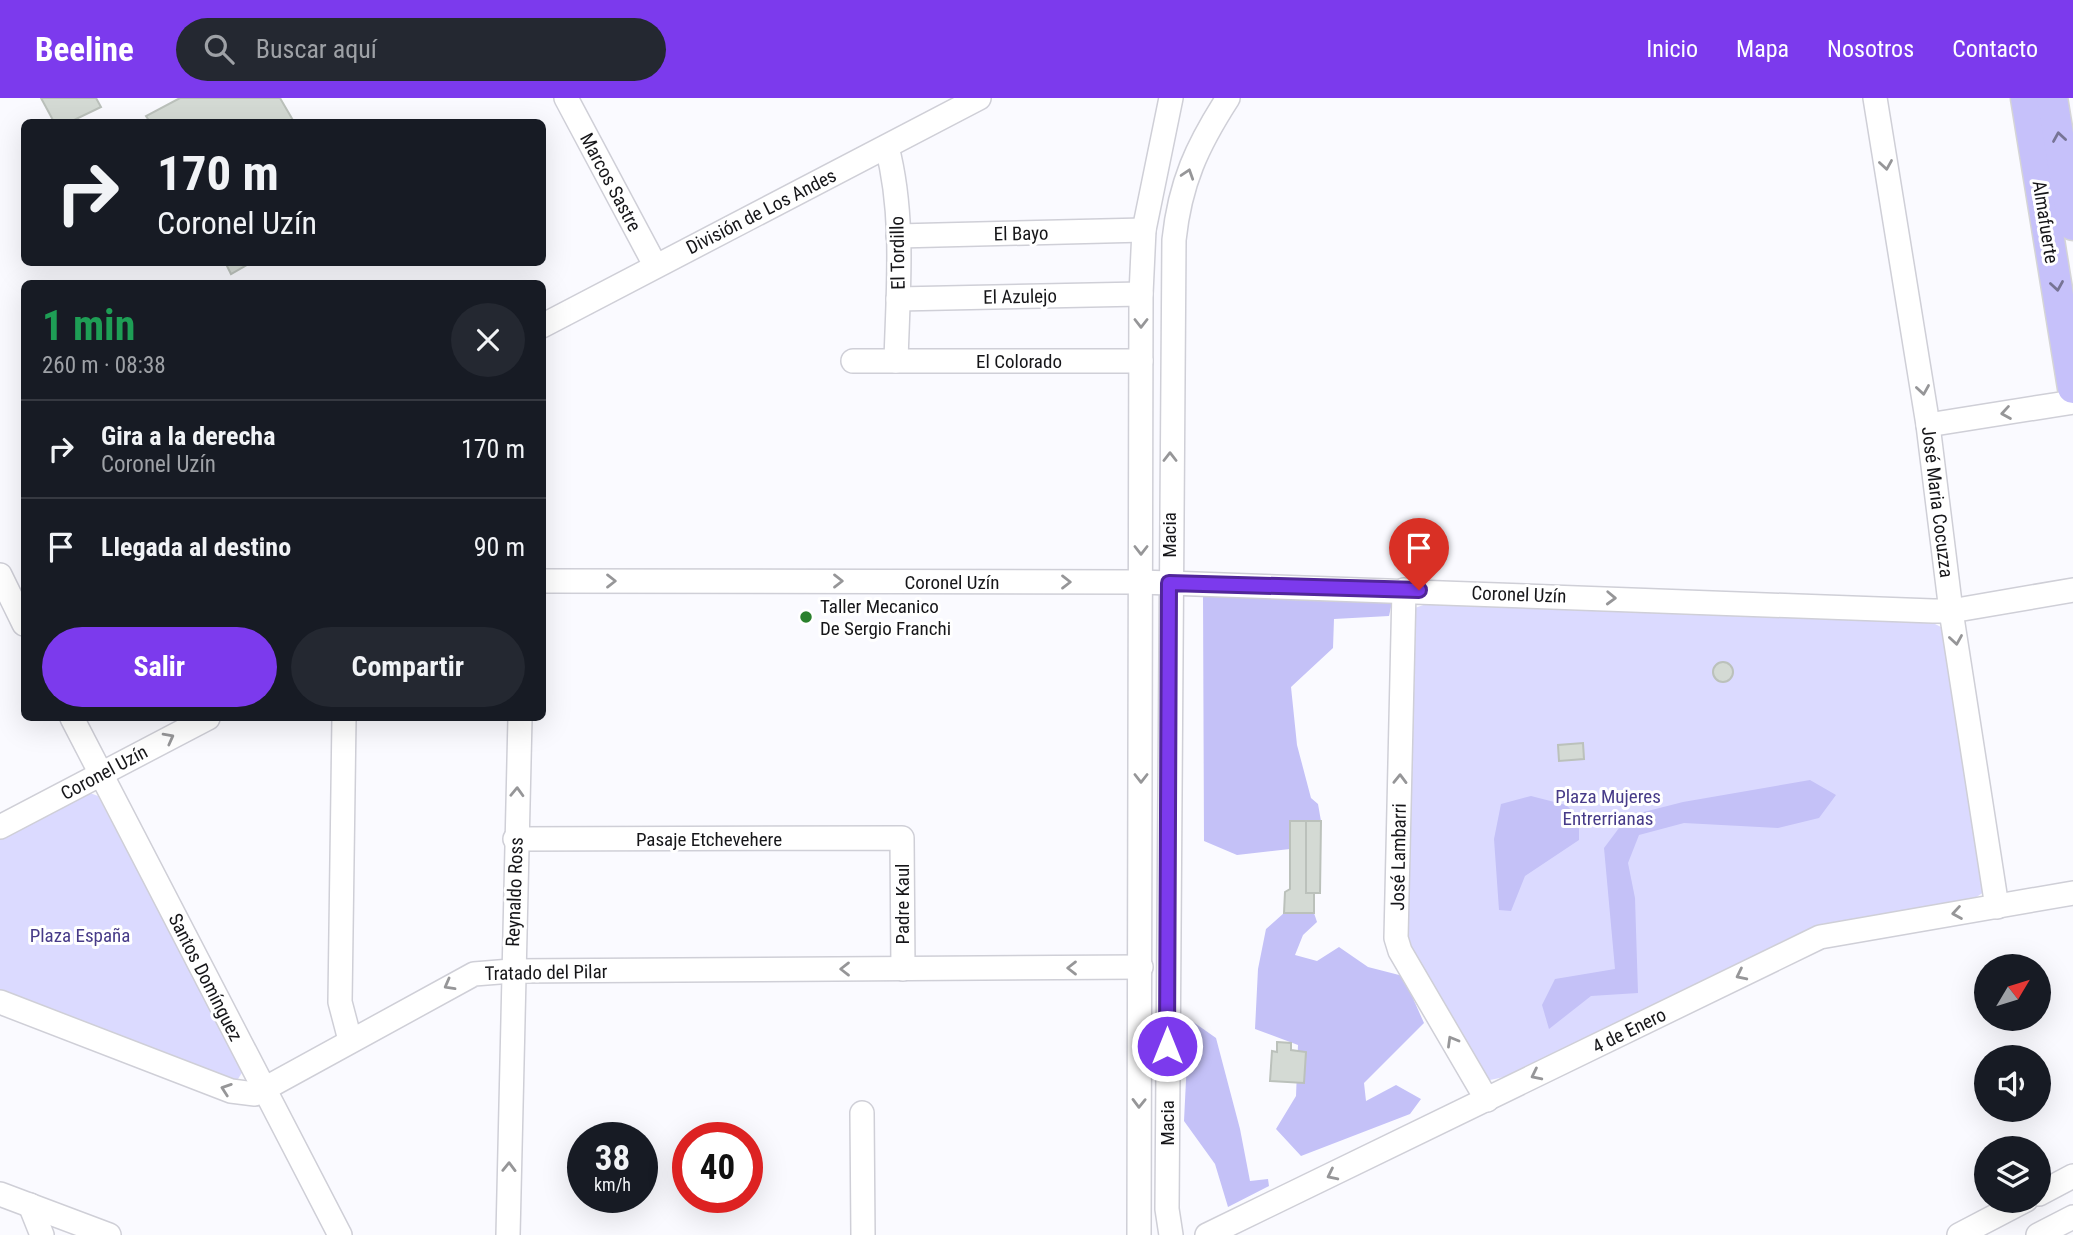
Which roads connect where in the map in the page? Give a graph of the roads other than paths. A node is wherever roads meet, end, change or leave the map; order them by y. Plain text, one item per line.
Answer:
1 (566, 98) edge
2 (979, 98) edge
3 (1171, 98) edge
4 (1228, 98) edge
5 (1875, 98) edge
6 (2026, 98) edge
7 (2052, 98) edge
8 (887, 147) junction
9 (2073, 225) edge
10 (1144, 230) junction
11 (898, 236) junction
12 (655, 265) junction
13 (1141, 294) junction
14 (898, 299) junction
15 (546, 324) edge
16 (853, 361) dead end
17 (896, 361) junction
18 (1142, 361) junction
19 (2073, 388) edge
20 (2073, 402) edge
21 (1928, 425) junction
22 (0, 575) edge
23 (546, 581) edge
24 (1141, 582) junction
25 (1169, 583) junction
26 (1404, 590) junction
27 (2073, 590) edge
28 (13, 603) edge
29 (1951, 611) junction
30 (74, 721) edge
31 (202, 721) edge
32 (344, 721) edge
33 (520, 721) edge
34 (101, 774) junction
35 (0, 827) edge
36 (902, 838) joint
37 (515, 839) junction
38 (2073, 893) edge
39 (1997, 907) junction
40 (1141, 967) junction
41 (903, 969) junction
42 (512, 971) junction
43 (0, 1002) edge
44 (350, 1040) junction
45 (264, 1090) junction
46 (1487, 1100) junction
47 (862, 1113) dead end
48 (2073, 1176) edge
49 (2051, 1188) edge
50 (0, 1194) edge
51 (30, 1205) junction
52 (2001, 1213) edge
53 (2073, 1217) edge
54 (42, 1235) edge
55 (109, 1235) edge
56 (340, 1235) edge
57 (508, 1235) edge
58 (863, 1235) edge
59 (1139, 1235) edge
60 (1171, 1235) edge
61 (1207, 1235) edge
62 (1959, 1235) edge
63 (2038, 1235) edge

1 - 12 street, Marcos Sastre
2 - 8 street, División de Los Andes
3 - 10 street, Macia
25 -> 4 street, Macia
5 -> 21 street, José Maria Cocuzza
6 -> 19 main road, Almafuerte
9 -> 7 main road, Almafuerte
8 - 11 street, El Tordillo
8 - 12 street, División de Los Andes
10 - 11 street, El Bayo
10 - 13 street, Macia
11 - 14 street, El Tordillo
12 - 15 street, División de Los Andes
13 - 14 street, El Azulejo
13 -> 18 street, Macia
14 - 17 street, El Tordillo
16 - 17 street, El Colorado
17 - 18 street, El Colorado
18 -> 24 street, Macia
20 -> 21 street
21 - 29 street, José Maria Cocuzza
22 - 28 street
23 -> 24 street, Coronel Uzín
24 - 25 street, Coronel Uzín
24 -> 40 street, Macia
25 - 26 street, Coronel Uzín
25 - 60 street, Macia
26 -> 29 street, Coronel Uzín
46 -> 26 street, José Lambarri
27 - 29 street, Coronel Uzín
29 -> 39 street, José Maria Cocuzza
30 - 34 street, Santos Domínguez
34 -> 31 street, Coronel Uzín
32 - 44 street
37 -> 33 street, Reynaldo Ross
34 - 35 street, Coronel Uzín
34 - 45 street, Santos Domínguez
36 - 37 street, Pasaje Etchevehere
36 - 41 street, Padre Kaul
37 - 42 street, Reynaldo Ross
38 - 39 street, 4 de Enero
39 -> 46 street, 4 de Enero
40 -> 41 street, Tratado del Pilar
40 -> 59 street, Macia
41 -> 42 street, Tratado del Pilar
42 -> 44 street, Tratado del Pilar
57 -> 42 street, Reynaldo Ross
45 -> 43 street, Tratado del Pilar
44 - 45 street, Tratado del Pilar
45 - 56 street, Santos Domínguez
46 -> 61 street, 4 de Enero
47 - 58 street
48 - 49 street
50 - 51 street
51 - 54 street
51 - 55 street
52 - 62 street
53 - 63 street

